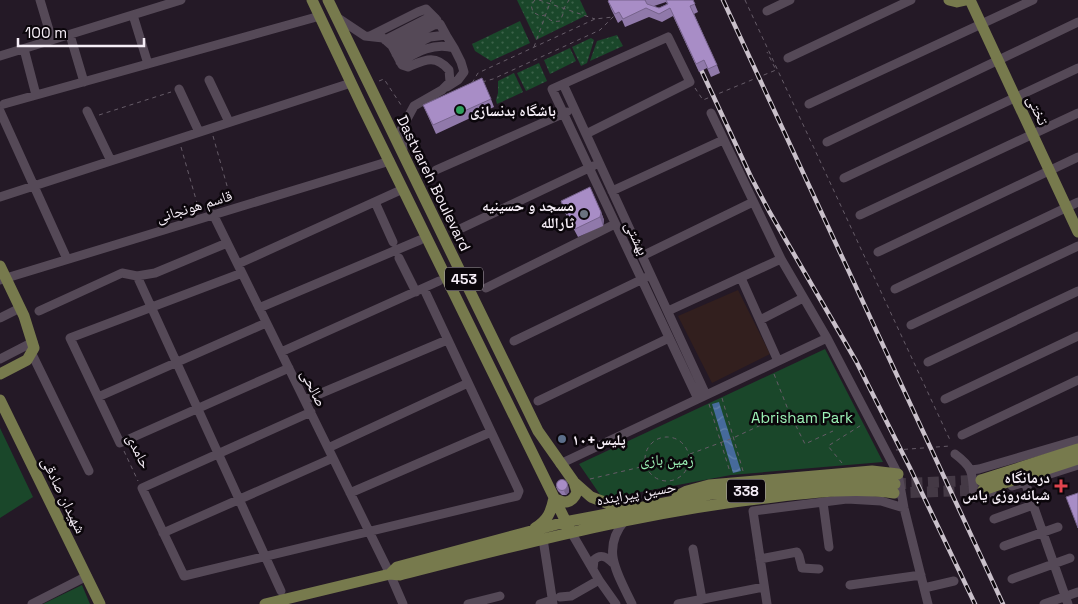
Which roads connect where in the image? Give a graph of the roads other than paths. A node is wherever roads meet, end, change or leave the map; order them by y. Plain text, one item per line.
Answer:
1 (40, 0) edge
2 (181, 0) edge
3 (312, 0) edge
4 (328, 0) edge
5 (790, 0) edge
6 (911, 0) edge
7 (949, 0) edge
8 (966, 0) edge
9 (970, 0) edge
10 (1033, 0) edge
11 (767, 11) dead end
12 (133, 15) junction
13 (320, 16) junction
14 (336, 18) junction
15 (438, 22) junction
16 (1078, 22) edge
17 (981, 24) junction
18 (70, 35) junction
19 (446, 35) junction
20 (370, 36) junction
21 (52, 40) junction
22 (454, 48) junction
23 (24, 49) junction
24 (393, 50) junction
25 (0, 56) edge
26 (788, 58) dead end
27 (998, 61) junction
28 (148, 64) junction
29 (1078, 68) edge
30 (209, 80) dead end
31 (84, 82) junction
32 (351, 82) junction
33 (563, 84) junction
34 (179, 89) road end
35 (442, 90) junction
36 (36, 95) junction
37 (1015, 97) junction
38 (810, 104) dead end
39 (2, 108) edge
40 (574, 108) junction
41 (711, 113) dead end
42 (1078, 113) edge
43 (88, 114) road end
44 (563, 114) junction
45 (229, 122) junction
46 (199, 132) junction
47 (586, 134) junction
48 (1032, 134) junction
49 (723, 140) junction
50 (827, 142) dead end
51 (403, 154) junction
52 (1078, 158) edge
53 (111, 161) junction
54 (390, 161) junction
55 (599, 162) junction
56 (589, 168) junction
57 (436, 170) road end
58 (1050, 171) junction
59 (844, 178) dead end
60 (34, 186) junction
61 (404, 189) junction
62 (612, 191) junction
63 (0, 197) edge
64 (375, 202) junction
65 (753, 202) junction
66 (1078, 202) edge
67 (1066, 207) junction
68 (213, 214) junction
69 (860, 215) dead end
70 (615, 224) junction
71 (462, 228) dead end
72 (1078, 232) edge
73 (420, 240) dead end
74 (393, 242) dead end
75 (227, 243) junction
76 (1078, 246) edge
77 (878, 252) dead end
78 (642, 256) junction
79 (67, 258) junction
80 (400, 258) dead end
81 (781, 259) junction
82 (238, 264) junction
83 (0, 266) edge
84 (242, 273) junction
85 (651, 274) junction
86 (137, 276) junction
87 (3, 278) edge
88 (741, 278) junction
89 (641, 279) junction
90 (439, 281) dead end
91 (486, 288) dead end
92 (895, 289) dead end
93 (420, 291) junction
94 (1078, 291) edge
95 (802, 298) junction
96 (20, 308) junction
97 (151, 308) junction
98 (259, 308) junction
99 (39, 310) dead end
100 (668, 311) junction
101 (0, 318) edge
102 (760, 320) junction
103 (266, 322) junction
104 (911, 325) dead end
105 (1078, 336) edge
106 (669, 338) junction
107 (827, 338) junction
108 (447, 340) junction
109 (514, 341) dead end
110 (32, 347) junction
111 (281, 352) junction
112 (0, 359) edge
113 (778, 361) junction
114 (928, 362) dead end
115 (176, 363) junction
116 (289, 368) junction
117 (0, 374) edge
118 (1078, 380) edge
119 (468, 383) junction
120 (98, 398) junction
121 (945, 398) dead end
122 (704, 399) junction
123 (0, 400) edge
124 (305, 400) junction
125 (538, 401) dead end
126 (198, 408) junction
127 (310, 412) junction
128 (491, 432) junction
129 (962, 435) dead end
130 (1078, 440) edge
131 (328, 448) junction
132 (1078, 449) edge
133 (952, 450) road end
134 (218, 454) junction
135 (333, 458) junction
136 (1078, 459) edge
137 (560, 464) junction
138 (1078, 465) edge
139 (971, 470) junction
140 (89, 471) dead end
141 (574, 482) junction
142 (1025, 482) junction
143 (896, 484) junction
144 (350, 493) junction
145 (554, 498) junction
146 (239, 500) junction
147 (823, 502) junction
148 (1033, 506) junction
149 (904, 508) junction
150 (598, 514) junction
151 (625, 515) junction
152 (994, 519) dead end
153 (565, 522) junction
154 (605, 525) junction
155 (1058, 527) dead end
156 (369, 530) junction
157 (529, 531) junction
158 (571, 532) junction
159 (1043, 532) junction
160 (163, 533) junction
161 (543, 539) junction
162 (1004, 546) dead end
163 (829, 547) dead end
164 (693, 549) dead end
165 (265, 555) junction
166 (1070, 558) dead end
167 (760, 559) junction
168 (613, 563) junction
169 (1054, 564) junction
170 (819, 568) dead end
171 (593, 570) junction
172 (390, 574) junction
173 (921, 575) junction
174 (86, 576) junction
175 (1012, 579) dead end
176 (599, 580) junction
177 (954, 581) dead end
178 (850, 586) dead end
179 (764, 587) junction
180 (924, 588) junction
181 (282, 591) dead end
182 (1078, 592) edge
183 (500, 596) dead end
184 (702, 599) junction
185 (1067, 600) edge
186 (555, 601) edge
187 (32, 604) edge
188 (100, 604) edge
189 (265, 604) edge
190 (403, 604) edge
191 (468, 604) edge
192 (540, 604) edge
193 (616, 604) edge
194 (632, 604) edge
195 (678, 604) edge
196 (767, 604) edge
197 (928, 604) edge
198 (1044, 604) edge

1 - 21 street
2 - 12 street
3 - 13 main road, Dastvareh Boulevard / 453
4 - 14 main road, Dastvareh Boulevard / 453
5 - 11 street
6 - 26 street
7 - 8 main road
9 - 17 main road, تختی
10 - 17 street
12 - 18 street
12 - 28 street
13 - 28 street
13 - 32 main road, Dastvareh Boulevard / 453
14 - 20 street
14 - 51 main road, Dastvareh Boulevard / 453
15 - 19 street
15 - 20 street
15 - 24 street
16 - 27 street
17 - 27 main road, تختی
17 - 38 street
18 - 21 street
18 - 31 street
19 - 22 street
19 - 24 street
20 - 24 street
21 - 23 street
22 - 24 street
22 - 35 street
23 - 25 street
23 - 36 street
24 - 35 street
27 - 37 main road, تختی
27 - 50 street
28 - 31 street
29 - 37 street
30 - 45 street
31 - 36 street
32 - 45 street
32 - 54 main road, Dastvareh Boulevard / 453
33 - 40 street
33 - 44 street, بهشتی
33 - 47 street
34 - 46 street
35 - 51 street
36 - 39 street
37 - 48 main road, تختی
37 - 59 street
39 - 60 street
40 - 44 street
40 - 47 street
41 - 49 street
42 - 48 street
43 - 53 street
44 - 56 street, بهشتی
44 - 57 street
45 - 46 street
46 - 53 street
47 - 55 street
48 - 58 main road, تختی
48 - 69 street
49 - 62 street
49 - 65 street
51 - 137 main road, Dastvareh Boulevard / 453
52 - 58 street
53 - 60 street
54 - 61 main road, Dastvareh Boulevard / 453
54 - 68 street, قاسم هونجانی
55 - 56 street
55 - 62 street
56 - 70 street, بهشتی
56 - 71 street
58 - 67 main road, تختی
58 - 77 street
60 - 63 street
60 - 79 street
61 - 64 street
61 - 145 main road, Dastvareh Boulevard / 453
62 - 78 street
64 - 74 street
64 - 82 street
65 - 78 street
65 - 81 street
66 - 67 street
67 - 72 main road, تختی
67 - 92 street
68 - 75 street, صالحی
68 - 79 street, قاسم هونجانی
70 - 89 street, بهشتی
70 - 91 street
73 - 98 street
75 - 82 street, صالحی
75 - 86 street
76 - 104 street
78 - 85 street
79 - 87 street, قاسم هونجانی
80 - 93 street
81 - 88 street
81 - 95 street
82 - 84 street, صالحی
83 - 87 main road
84 - 97 street
84 - 98 street, صالحی
85 - 89 street
85 - 100 street
86 - 97 street
86 - 99 street
87 - 96 main road
88 - 100 street
88 - 102 street
89 - 106 street, بهشتی
89 - 109 street
90 - 93 street
93 - 108 street
93 - 111 street
94 - 114 street
95 - 102 street
95 - 107 street
96 - 101 street
96 - 110 main road
97 - 115 street
97 - 120 street, حامدی
98 - 103 street, صالحی
100 - 122 street
102 - 113 street
103 - 111 street, صالحی
103 - 115 street
105 - 121 street
106 - 122 street, بهشتی
106 - 125 street
107 - 113 street
107 - 143 street
108 - 119 street
108 - 124 street
110 - 112 street
110 - 117 main road
110 - 140 street
111 - 116 street, صالحی
113 - 122 street
115 - 120 street
115 - 126 street
116 - 124 street, صالحی
116 - 126 street
118 - 129 street
119 - 128 street
119 - 131 street
120 - 126 street, حامدی
122 - 137 street
123 - 174 main road, شهیدان صادقی
124 - 127 street, صالحی
126 - 134 street
127 - 131 street, صالحی
127 - 134 street
128 - 144 street
128 - 156 street
130 - 139 street
131 - 135 street, صالحی
132 - 136 main road
133 - 139 street
134 - 146 street
134 - 160 street, حامدی
135 - 144 street, صالحی
135 - 146 street
137 - 141 main road, Dastvareh Boulevard / 453
138 - 142 street
139 - 142 street
141 - 145 main road
141 - 150 main road
141 - 151 main road, Dastvareh Boulevard / 453
142 - 148 street
143 - 149 street
143 - 151 main road, حسین پیراینده / 338
143 - 151 main road, حسین پیراینده / 338
144 - 156 street, صالحی
145 - 153 main road, Dastvareh Boulevard / 453
145 - 157 main road
146 - 160 street
146 - 165 street
147 - 149 street
147 - 163 street
147 - 167 street
148 - 152 street
148 - 159 street
149 - 173 street
150 - 151 main road, حسین پیراینده / 338
150 - 153 main road, حسین پیراینده / 338
150 - 154 main road
151 - 154 main road, حسین پیراینده / 338
151 - 168 street
153 - 157 main road, حسین پیراینده / 338
153 - 158 main road, Dastvareh Boulevard / 453
154 - 158 main road, حسین پیراینده / 338
155 - 159 street
156 - 165 street
156 - 172 street, صالحی
157 - 172 main road, حسین پیراینده / 338
158 - 161 main road, حسین پیراینده / 338
158 - 171 street
159 - 162 street
159 - 169 street
160 - 165 street, حامدی
161 - 172 main road, حسین پیراینده / 338
161 - 186 street
164 - 184 street
165 - 181 street
166 - 169 street
167 - 170 street
167 - 179 street
168 - 171 street
168 - 194 street
169 - 175 street
169 - 185 street
171 - 176 street
172 - 189 main road, حسین پیراینده / 338
172 - 190 street, صالحی
173 - 178 street
173 - 180 street
174 - 187 street
174 - 188 main road, شهیدان صادقی
176 - 186 street
176 - 193 street
177 - 180 street
179 - 184 street
179 - 196 street
180 - 197 street
182 - 185 street
183 - 191 street
184 - 195 street
185 - 198 street
186 - 192 street

